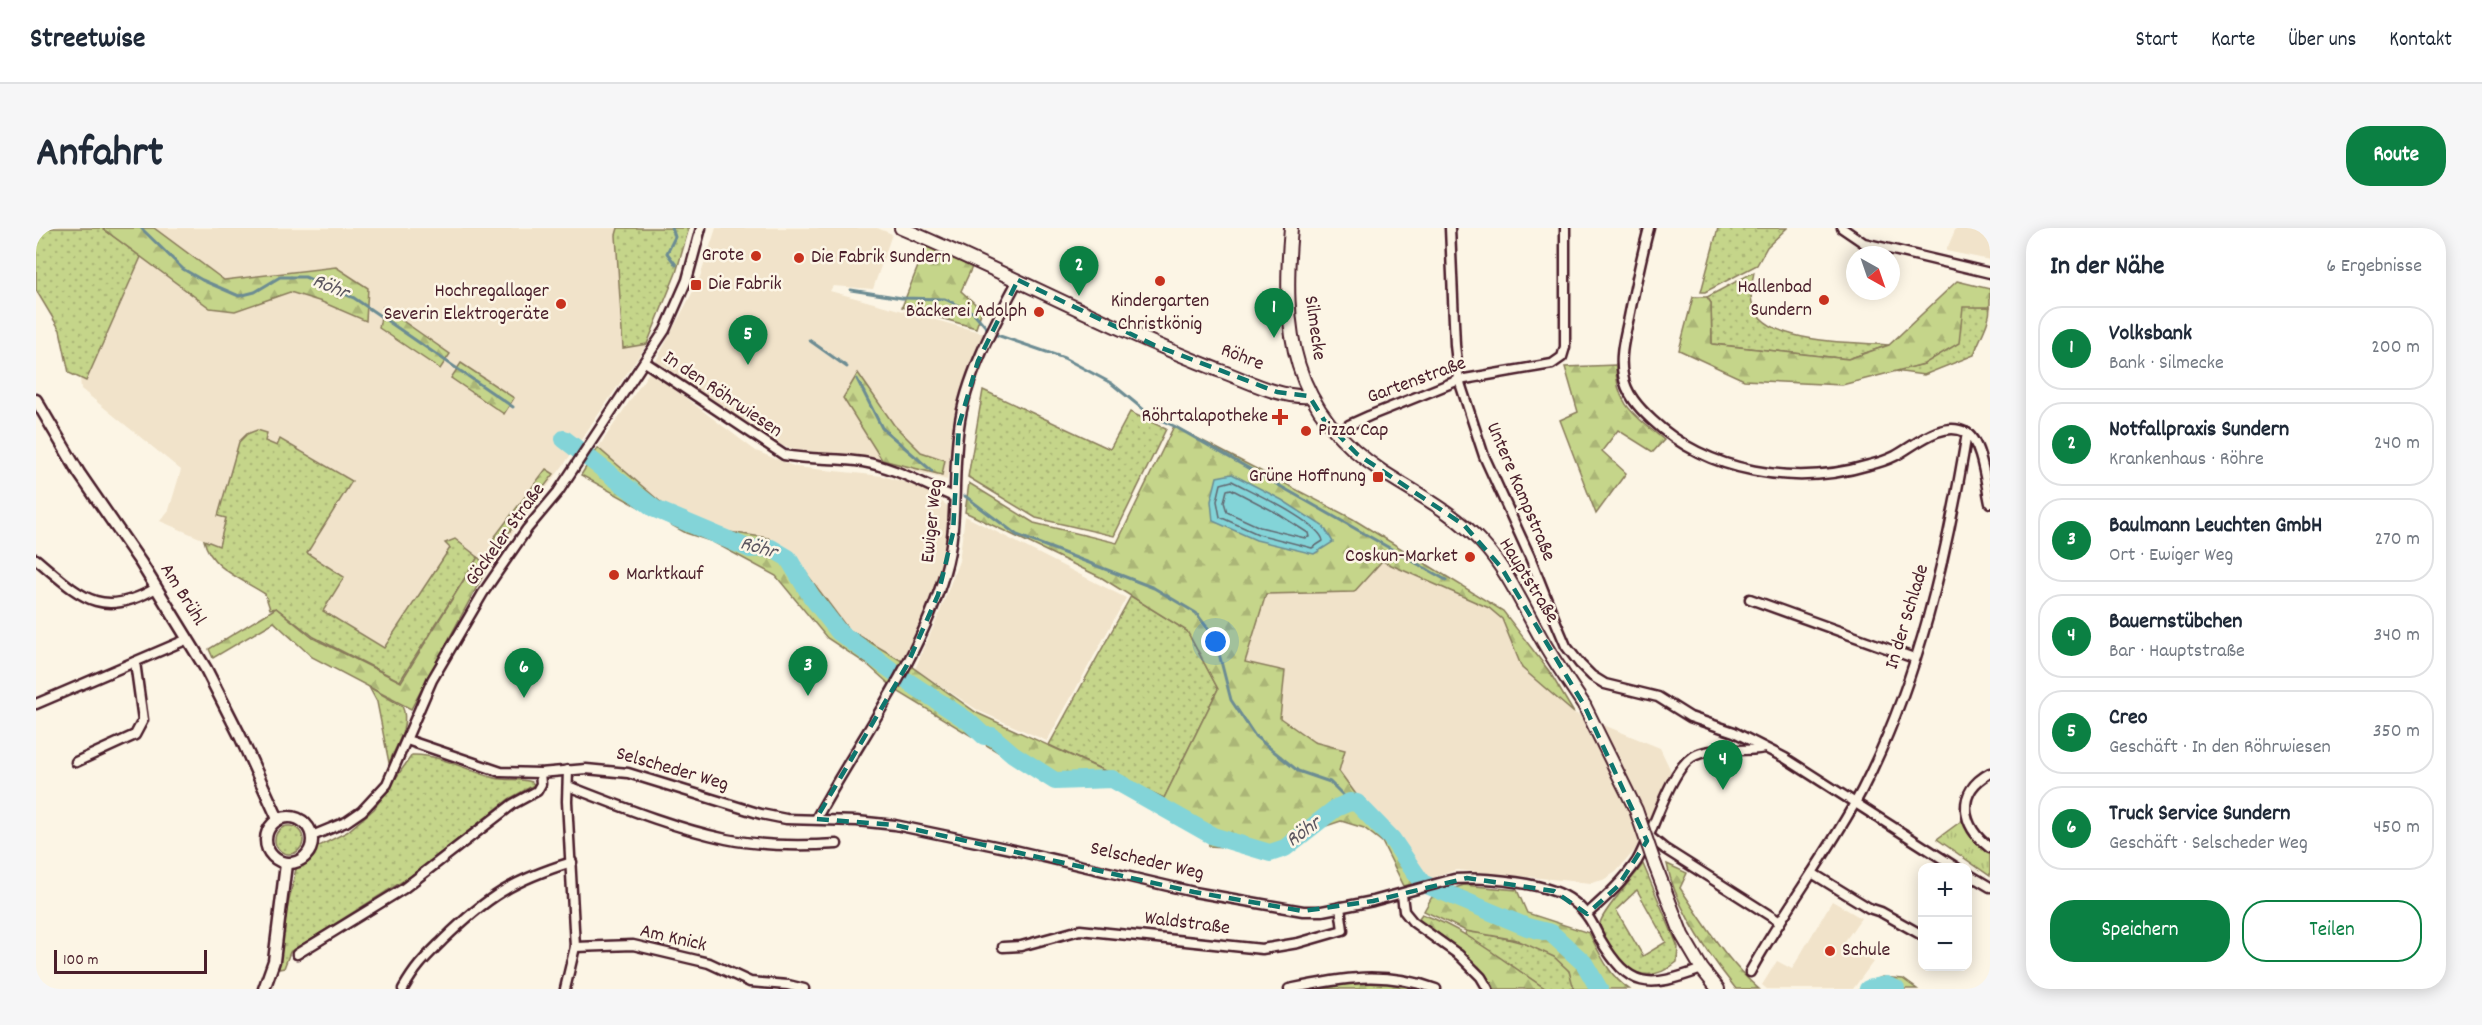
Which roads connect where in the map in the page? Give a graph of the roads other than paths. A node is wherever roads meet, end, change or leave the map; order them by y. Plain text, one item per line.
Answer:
1 (701, 228) edge
2 (902, 228) edge
3 (1291, 228) edge
4 (1450, 228) edge
5 (1565, 228) edge
6 (1649, 228) edge
7 (1842, 228) edge
8 (922, 232) edge
9 (1990, 273) edge
10 (1018, 280) junction
11 (645, 362) junction
12 (1459, 380) junction
13 (1310, 396) junction
14 (36, 400) edge
15 (1967, 433) junction
16 (1337, 435) junction
17 (954, 497) junction
18 (1990, 503) edge
19 (36, 559) edge
20 (156, 588) junction
21 (1750, 599) dead end
22 (188, 639) junction
23 (1914, 658) junction
24 (135, 662) junction
25 (36, 704) edge
26 (407, 740) junction
27 (1764, 748) junction
28 (76, 762) dead end
29 (568, 770) junction
30 (540, 773) junction
31 (1990, 773) edge
32 (568, 786) junction
33 (1854, 802) junction
34 (278, 819) junction
35 (816, 819) junction
36 (312, 836) junction
37 (1649, 836) junction
38 (837, 844) dead end
39 (1990, 848) edge
40 (572, 862) junction
41 (1951, 863) edge
42 (286, 864) junction
43 (1812, 873) junction
44 (1972, 877) edge
45 (1990, 888) edge
46 (1402, 895) junction
47 (1340, 907) junction
48 (1587, 914) junction
49 (1780, 922) junction
50 (1918, 932) edge
51 (575, 947) junction
52 (1003, 947) dead end
53 (297, 954) dead end
54 (1702, 969) junction
55 (1750, 972) dead end
56 (746, 986) edge
57 (264, 989) edge
58 (403, 989) edge
59 (565, 989) edge
60 (804, 989) edge
61 (1289, 989) edge
62 (1436, 989) edge
63 (1488, 989) edge
64 (1718, 989) edge

1 - 11 street, Göckeler Straße
2 - 8 main road, Röhre
3 - 13 main road, Silmecke
4 - 12 street, Untere Kampstraße
5 - 12 street, Gartenstraße
6 - 15 street
7 - 9 street
8 - 10 main road, Röhre
10 - 13 main road, Röhre
10 - 17 street, Ewiger Weg
11 - 17 street, In den Röhrwiesen
11 - 26 street, Göckeler Straße
12 - 16 street, Gartenstraße
12 - 27 street, Untere Kampstraße
13 - 16 main road, Hauptstraße
14 - 20 street, Am Brühl
15 - 18 street
15 - 23 street, In der Schlade
16 - 54 main road, Hauptstraße, bridge
17 - 35 street, Ewiger Weg
19 - 20 street
20 - 22 street, Am Brühl
21 - 23 street
22 - 24 street
22 - 34 street, Am Brühl
23 - 33 street, In der Schlade
24 - 25 street
24 - 28 street
26 - 30 street, Selscheder Weg
26 - 36 street, Göckeler Straße
27 - 33 street
27 - 37 street
29 - 30 street, Selscheder Weg
29 - 32 street
29 - 35 street, Selscheder Weg
30 - 53 street
31 - 39 street
32 - 38 street
32 - 40 street
33 - 41 street
33 - 43 street, In der Schlade
34 - 36 street
34 - 42 street
35 - 47 street, Selscheder Weg
36 - 42 street
37 - 48 street
37 - 49 street
40 - 51 street
40 - 58 street
42 - 57 street
43 - 49 street, In der Schlade
43 - 50 street
44 - 45 street
46 - 47 street, Selscheder Weg
46 - 48 street, Selscheder Weg
46 - 63 street
47 - 52 street, Waldstraße
48 - 54 street, Selscheder Weg
49 - 55 street, In der Schlade
51 - 56 street, Am Knick
51 - 59 street
54 - 64 main road, Hauptstraße
56 - 60 street
61 - 62 street

